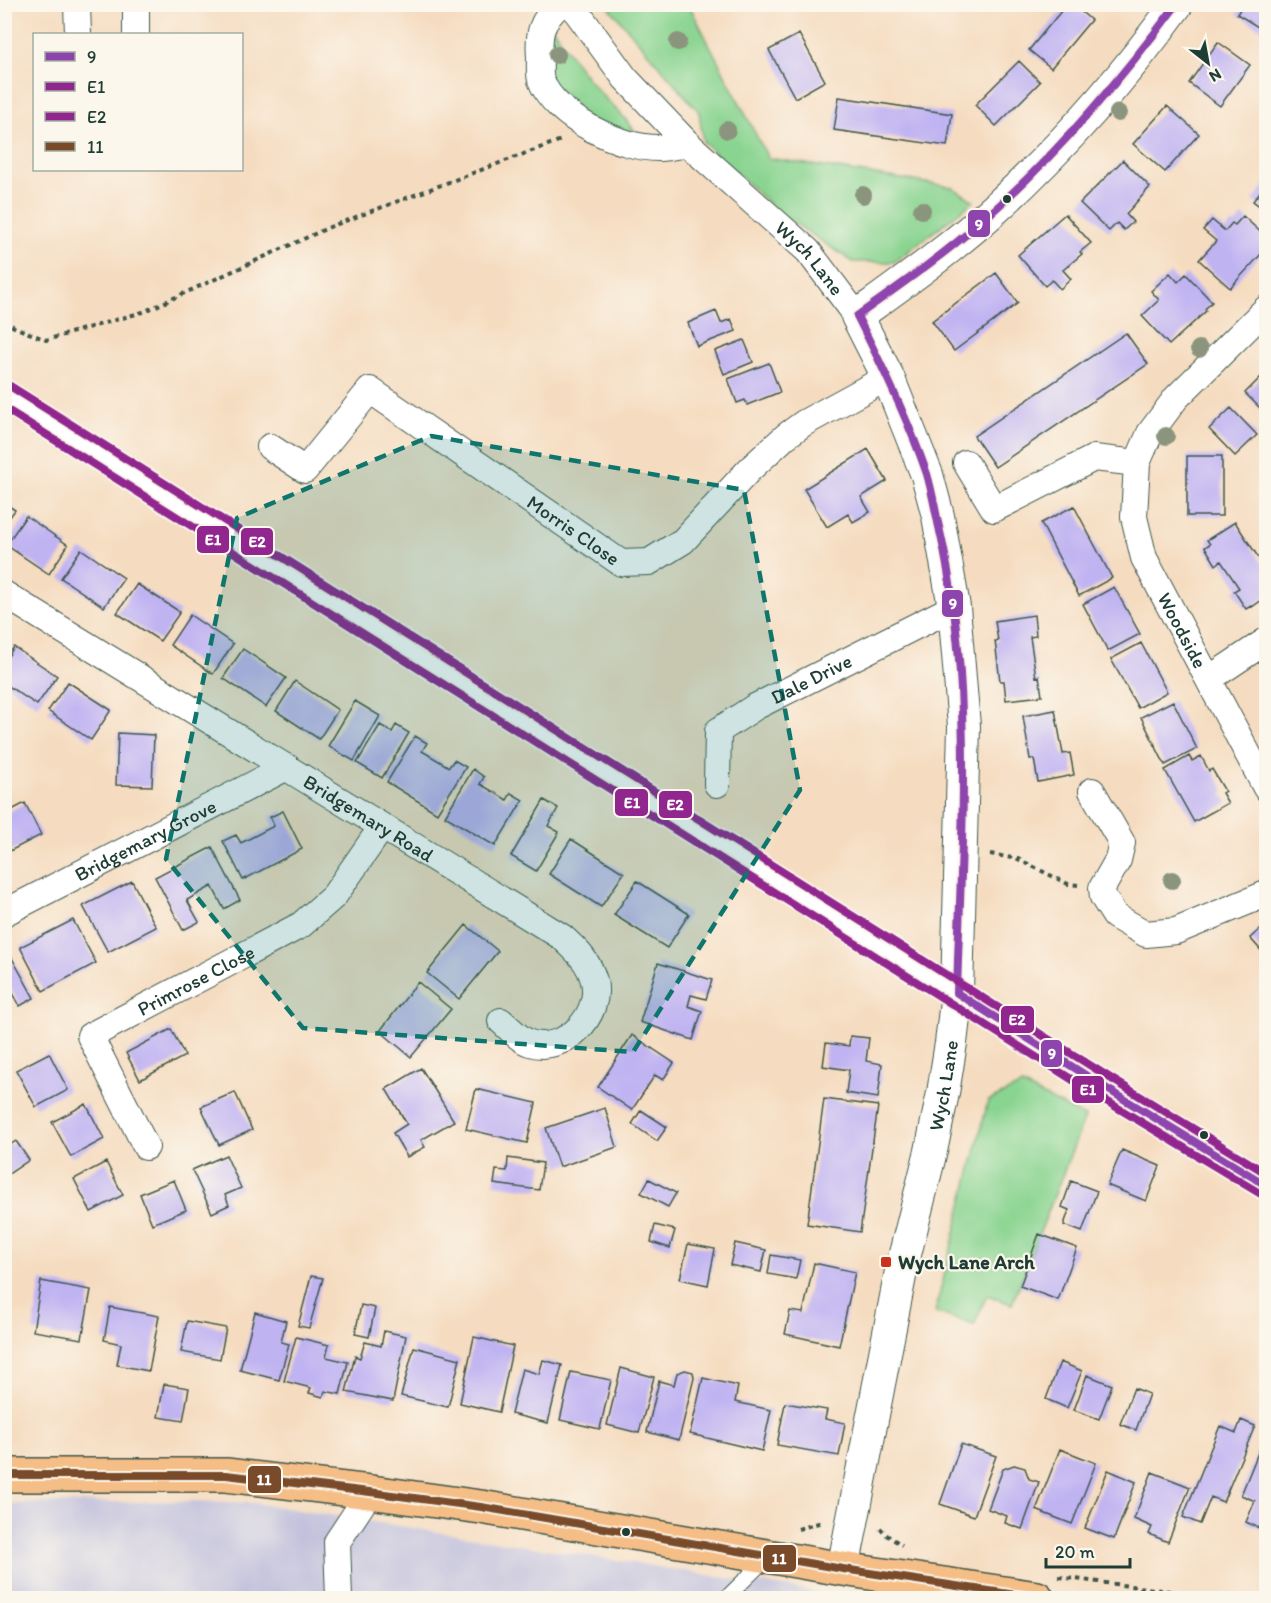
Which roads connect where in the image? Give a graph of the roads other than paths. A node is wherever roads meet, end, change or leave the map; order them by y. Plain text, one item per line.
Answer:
1 (77, 4) edge
2 (136, 4) edge
3 (560, 4) edge
4 (571, 4) edge
5 (1177, 4) edge
6 (78, 33) edge
7 (135, 33) edge
8 (688, 144) junction
9 (1266, 309) edge
10 (857, 316) junction
11 (888, 377) junction
12 (4, 395) edge
13 (270, 447) dead end
14 (966, 463) dead end
15 (1137, 464) junction
16 (4, 594) edge
17 (954, 607) junction
18 (1266, 641) edge
19 (1209, 679) junction
20 (287, 767) junction
21 (717, 784) dead end
22 (1266, 788) edge
23 (1092, 790) dead end
24 (382, 827) junction
25 (1266, 894) edge
26 (4, 913) edge
27 (957, 993) junction
28 (501, 1021) dead end
29 (146, 1147) dead end
30 (1266, 1185) edge
31 (4, 1475) edge
32 (370, 1492) junction
33 (769, 1556) junction
34 (843, 1569) junction
35 (1045, 1587) edge
36 (339, 1599) edge
37 (726, 1599) edge

1 - 6 street
2 - 7 street
3 - 8 street
4 - 8 street, Wych Lane
5 - 10 street
8 - 10 street, Wych Lane
9 - 15 street, Woodside
10 - 11 street, Wych Lane
11 - 13 street, Morris Close
11 - 17 street, Wych Lane
12 - 27 street
14 - 15 street
15 - 19 street, Woodside
16 - 20 street, Bridgemary Road
17 - 21 street, Dale Drive
17 - 27 street, Wych Lane
18 - 19 street
19 - 22 street, Woodside
20 - 24 street, Bridgemary Road
20 - 26 street, Bridgemary Grove
23 - 25 street
24 - 28 street, Bridgemary Road
24 - 29 street, Primrose Close
27 - 30 street
27 - 34 street, Wych Lane
31 - 32 main road
32 - 33 main road
32 - 36 street
33 - 34 main road
33 - 37 lane
34 - 35 main road

